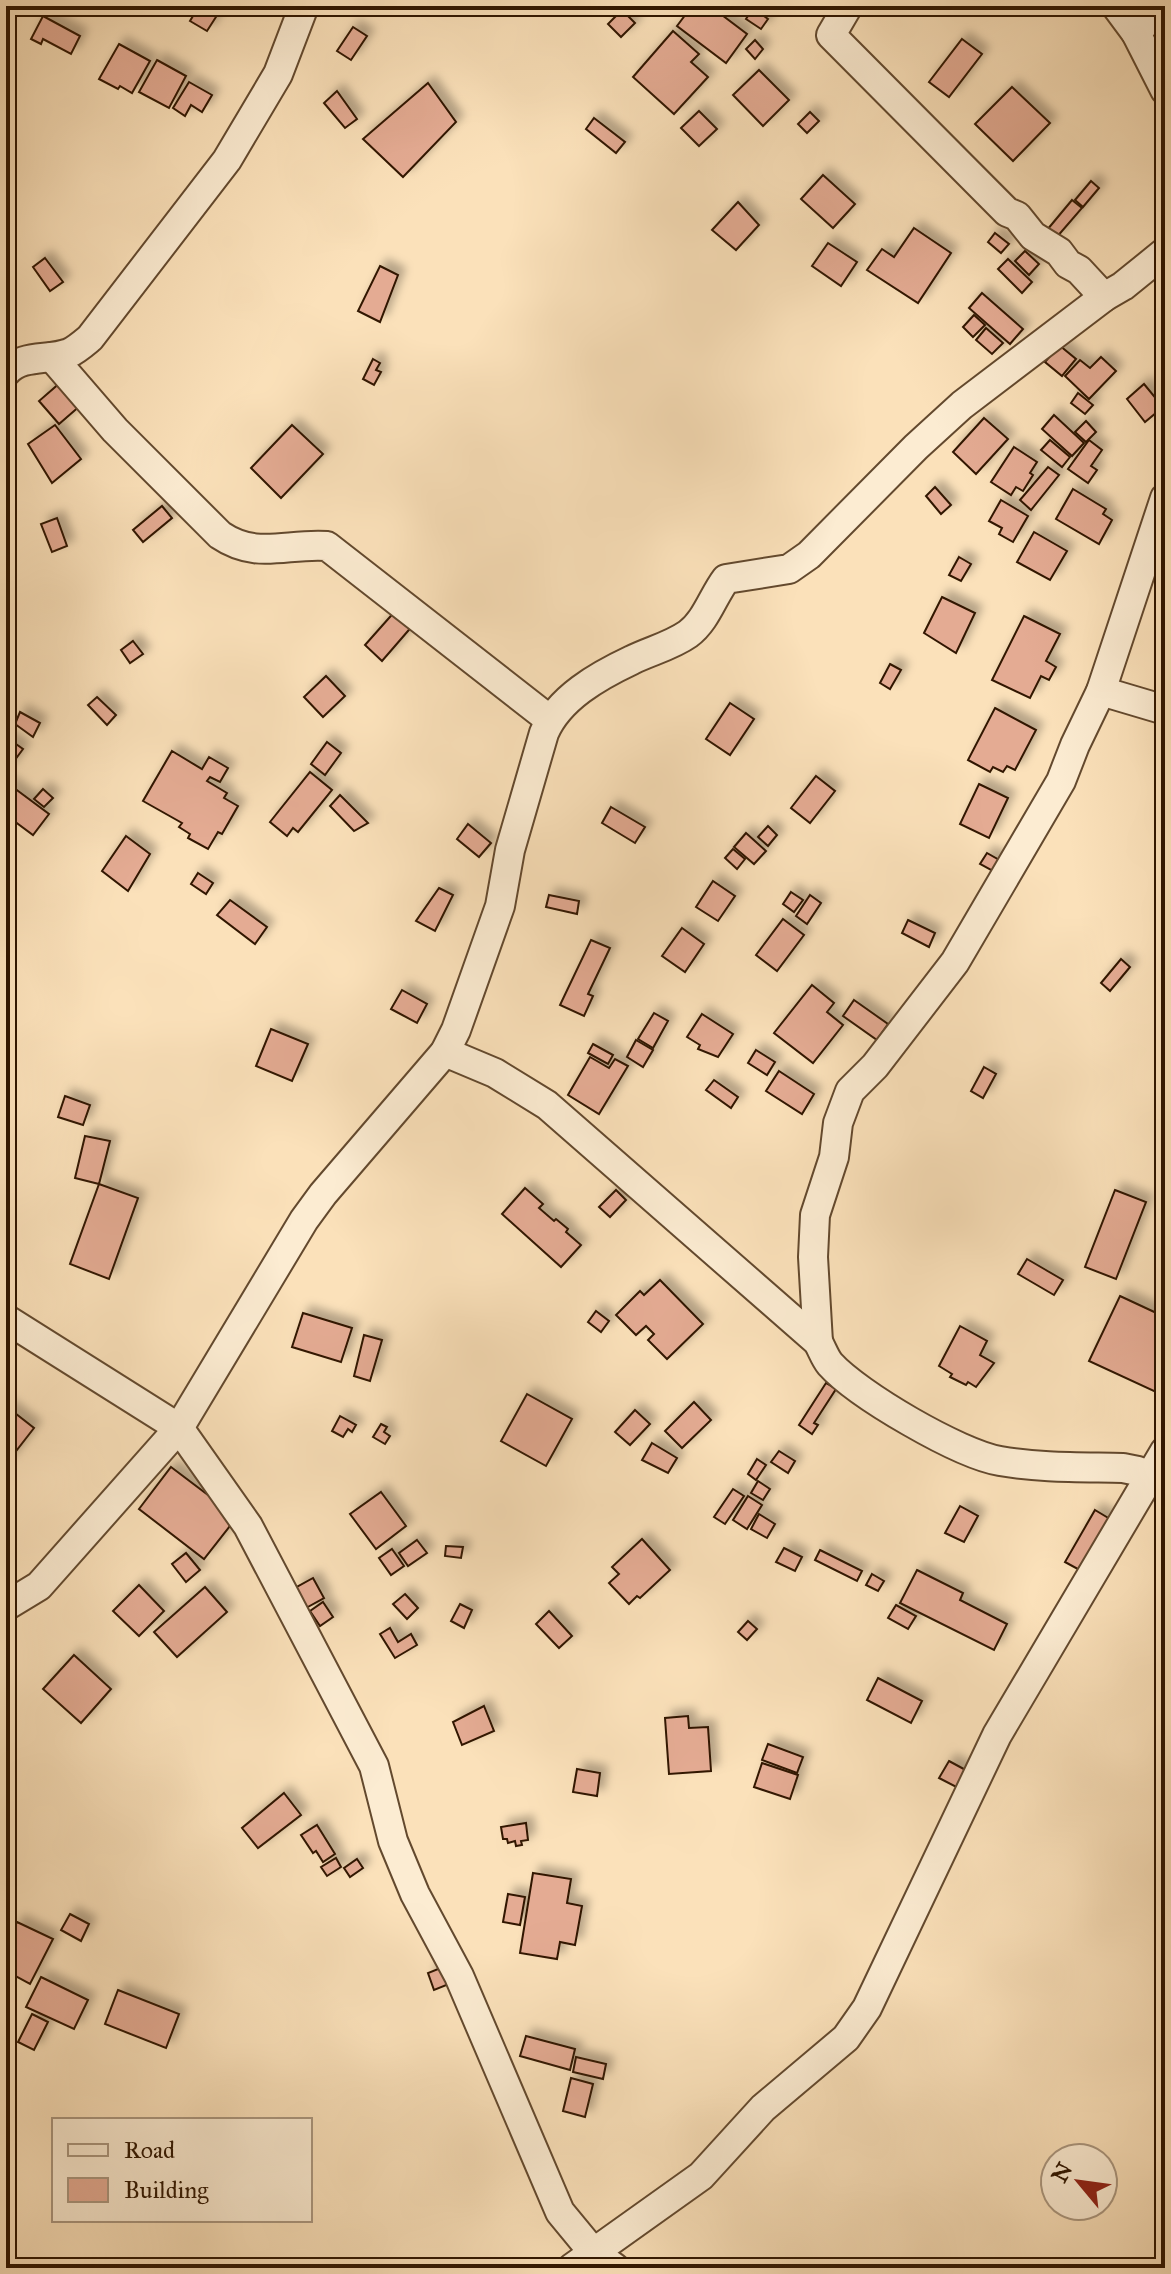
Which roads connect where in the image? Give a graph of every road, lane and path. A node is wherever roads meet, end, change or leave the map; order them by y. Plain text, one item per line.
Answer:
1 (304, 6) edge
2 (848, 6) edge
3 (1116, 6) edge
4 (1161, 6) edge
5 (1136, 33) junction
6 (1165, 90) edge
7 (1165, 252) edge
8 (1104, 297) junction
9 (52, 357) junction
10 (6, 372) edge
11 (1165, 498) edge
12 (1101, 691) junction
13 (1165, 710) edge
14 (550, 720) junction
15 (445, 1052) junction
16 (6, 1319) edge
17 (818, 1342) junction
18 (179, 1428) junction
19 (1165, 1451) edge
20 (1157, 1482) edge
21 (6, 1606) edge
22 (625, 2231) junction
23 (593, 2263) edge
24 (623, 2268) edge

1 - 9 street
2 - 8 street
3 - 5 street
4 - 5 street
5 - 6 street
7 - 8 street
8 - 14 street
9 - 10 street
9 - 14 street
11 - 12 street
12 - 13 street
12 - 17 street
14 - 15 street
15 - 17 street
15 - 18 street
16 - 18 street
17 - 20 street
18 - 21 street
18 - 23 street
19 - 20 street
20 - 22 street
22 - 23 street
22 - 24 street

